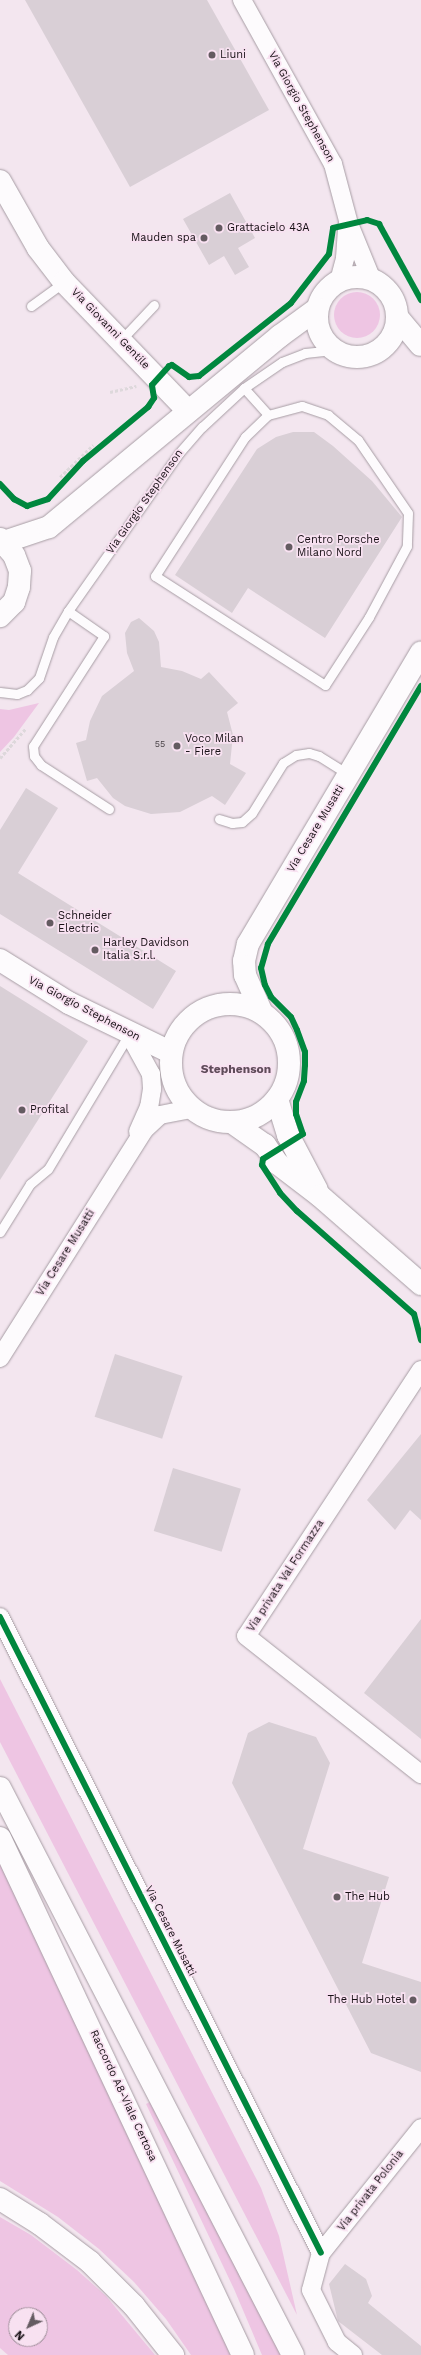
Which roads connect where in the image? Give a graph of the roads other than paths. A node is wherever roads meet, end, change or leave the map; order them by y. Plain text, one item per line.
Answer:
1 (242, 0) edge
2 (0, 181) edge
3 (348, 219) junction
4 (372, 280) junction
5 (340, 281) junction
6 (64, 282) junction
7 (154, 305) dead end
8 (31, 306) dead end
9 (317, 309) junction
10 (398, 318) junction
11 (121, 340) junction
12 (421, 345) edge
13 (335, 350) junction
14 (244, 388) junction
15 (188, 411) junction
16 (268, 415) junction
17 (2, 541) edge
18 (68, 611) junction
19 (0, 616) edge
20 (421, 653) edge
21 (0, 692) edge
22 (349, 775) junction
23 (109, 809) dead end
24 (219, 819) dead end
25 (0, 960) edge
26 (261, 1011) junction
27 (129, 1034) junction
28 (170, 1052) junction
29 (277, 1099) junction
30 (192, 1109) junction
31 (233, 1123) junction
32 (131, 1147) junction
33 (320, 1196) junction
34 (0, 1232) edge
35 (421, 1284) edge
36 (0, 1358) edge
37 (421, 1370) edge
38 (0, 1617) edge
39 (421, 1774) edge
40 (0, 1788) edge
41 (0, 1838) edge
42 (421, 2128) edge
43 (0, 2199) edge
44 (322, 2253) junction
45 (173, 2355) edge
46 (243, 2355) edge
47 (293, 2355) edge
48 (353, 2355) edge

1 - 3 street, Via Giorgio Stephenson
2 - 6 main road, Via Giovanni Gentile
3 - 4 street, Via Giorgio Stephenson
3 - 5 street, Via Giorgio Stephenson
4 - 5 main road
4 - 10 main road
5 - 9 main road
6 - 8 lane, Via Giovanni Gentile
6 - 11 main road, Via Giovanni Gentile
7 - 11 lane
9 - 13 main road
9 - 15 main road
10 - 12 main road
10 - 13 main road
11 - 15 main road, Via Giovanni Gentile
13 - 14 lane, Via Giorgio Stephenson
14 - 16 lane
14 - 18 lane, Via Giorgio Stephenson
15 - 17 main road
16 - 16 lane
17 - 19 main road
18 - 21 lane, Via Giorgio Stephenson
18 - 23 lane
20 - 22 main road, Via Cesare Musatti
22 - 24 lane
22 - 26 main road, Via Cesare Musatti
25 - 27 main road, Via Giorgio Stephenson
26 - 28 main road
26 - 29 main road
27 - 28 main road, Via Giorgio Stephenson
27 - 32 street, Via Cesare Musatti
27 - 34 lane
28 - 30 main road
29 - 31 main road
29 - 33 main road
30 - 31 main road
30 - 32 street, Via Cesare Musatti
31 - 33 main road
32 - 36 street, Via Cesare Musatti
33 - 35 main road
37 - 39 street, Via privata Val Formazza
38 - 44 street, Via Cesare Musatti
40 - 47 main road
41 - 46 main road, Raccordo A8-Viale Certosa
42 - 44 street, Via privata Polonia
43 - 45 main road
44 - 48 street

